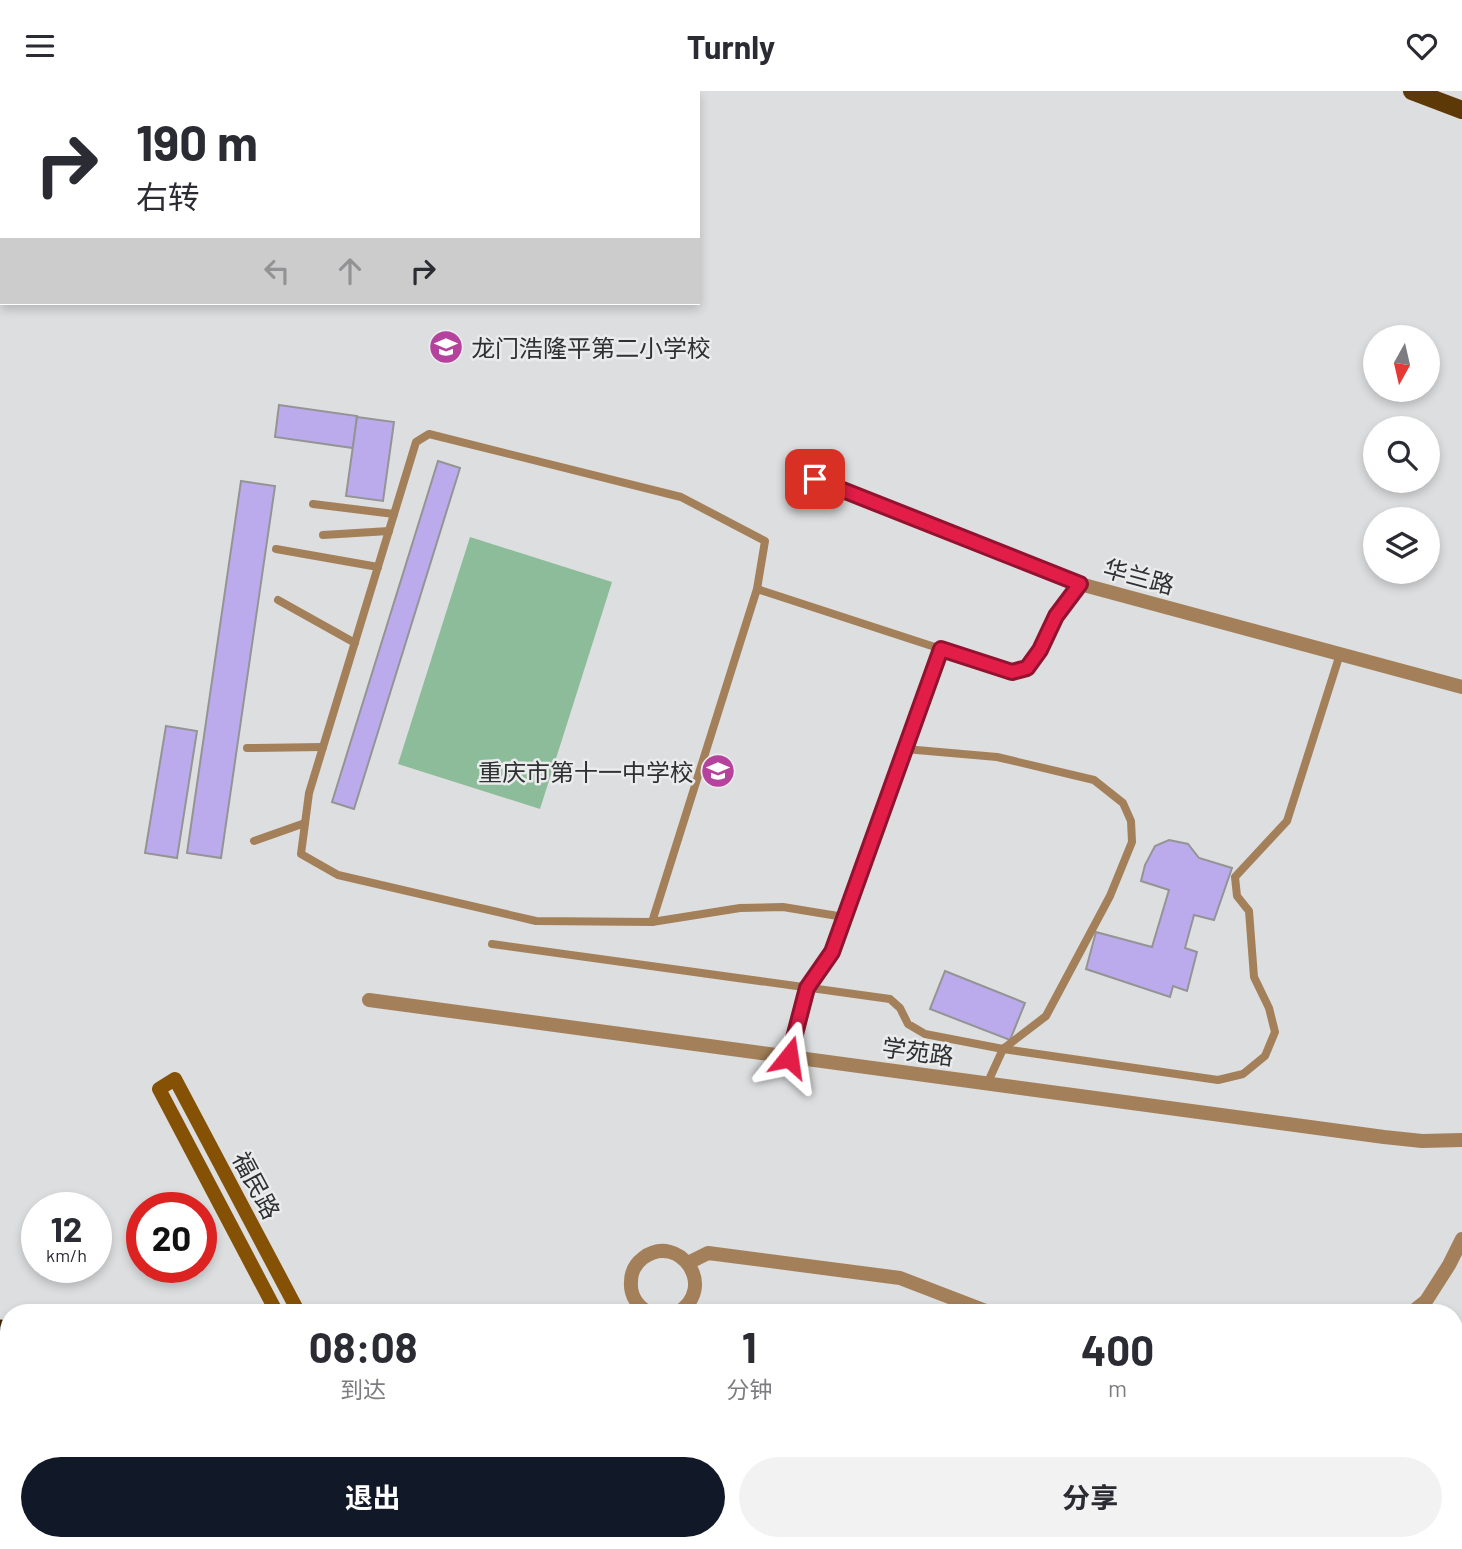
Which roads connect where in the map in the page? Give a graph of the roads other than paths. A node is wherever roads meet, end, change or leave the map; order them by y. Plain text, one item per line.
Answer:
1 (1412, 91) edge
2 (1462, 110) edge
3 (815, 479) dead end
4 (313, 504) dead end
5 (394, 514) junction
6 (389, 531) junction
7 (323, 535) dead end
8 (276, 549) dead end
9 (378, 567) junction
10 (1080, 584) junction
11 (757, 589) junction
12 (278, 600) dead end
13 (355, 643) junction
14 (941, 649) junction
15 (1340, 654) junction
16 (1462, 687) edge
17 (323, 747) junction
18 (247, 748) dead end
19 (905, 749) junction
20 (305, 823) junction
21 (254, 841) dead end
22 (845, 917) junction
23 (652, 922) junction
24 (492, 944) dead end
25 (807, 988) junction
26 (369, 1000) dead end
27 (1003, 1049) junction
28 (789, 1057) junction
29 (988, 1084) junction
30 (1462, 1140) edge
31 (1462, 1239) edge
32 (688, 1263) junction
33 (272, 1304) edge
34 (294, 1304) edge
35 (638, 1304) edge
36 (687, 1304) edge
37 (969, 1304) edge
38 (1422, 1304) edge

1 - 2 main road
3 - 10 street, 华兰路
4 - 5 lane
5 - 6 lane
5 - 11 lane
6 - 7 lane
6 - 9 lane
8 - 9 lane
9 - 13 lane
10 - 14 lane
10 - 15 street, 华兰路
11 - 14 lane
11 - 23 lane
12 - 13 lane
13 - 17 lane
14 - 19 lane
15 - 16 street, 华兰路
15 - 27 lane
17 - 18 lane
17 - 20 lane
19 - 22 lane
19 - 27 lane
20 - 21 lane
20 - 23 lane
22 - 23 lane
22 - 25 lane
24 - 25 lane
25 - 27 lane
25 - 28 lane
26 - 28 street, 学苑路
27 - 29 lane
28 - 29 street, 学苑路
29 - 30 street, 学苑路
31 - 38 street
32 - 35 street
32 - 36 street
32 - 37 street
33 - 34 main road, 福民路

